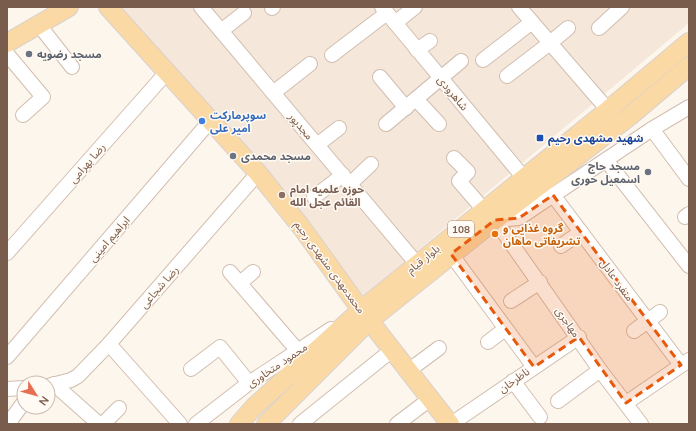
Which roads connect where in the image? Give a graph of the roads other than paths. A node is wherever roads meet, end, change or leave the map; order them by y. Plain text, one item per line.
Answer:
1 (108, 7) edge
2 (201, 7) edge
3 (415, 7) edge
4 (519, 7) edge
5 (622, 7) edge
6 (66, 8) edge
7 (386, 12) edge
8 (244, 13) dead end
9 (532, 22) junction
10 (39, 25) junction
11 (568, 28) dead end
12 (599, 28) dead end
13 (221, 31) junction
14 (430, 41) dead end
15 (689, 42) edge
16 (7, 43) edge
17 (550, 43) junction
18 (418, 50) junction
19 (7, 54) edge
20 (332, 55) dead end
21 (482, 60) dead end
22 (461, 61) dead end
23 (310, 64) dead end
24 (689, 66) edge
25 (72, 67) dead end
26 (167, 72) junction
27 (507, 76) dead end
28 (380, 77) dead end
29 (441, 78) junction
30 (273, 93) junction
31 (411, 103) junction
32 (689, 107) edge
33 (608, 110) junction
34 (23, 115) dead end
35 (211, 120) junction
36 (386, 124) dead end
37 (438, 124) dead end
38 (339, 128) dead end
39 (652, 129) junction
40 (317, 145) junction
41 (454, 158) dead end
42 (606, 160) junction
43 (371, 164) dead end
44 (258, 173) junction
45 (524, 178) junction
46 (346, 179) junction
47 (689, 179) edge
48 (553, 195) junction
49 (314, 197) dead end
50 (490, 215) junction
51 (581, 232) junction
52 (561, 246) dead end
53 (7, 253) edge
54 (451, 254) junction
55 (418, 264) junction
56 (689, 266) edge
57 (230, 272) dead end
58 (253, 272) dead end
59 (540, 282) junction
60 (240, 283) junction
61 (511, 301) dead end
62 (660, 312) dead end
63 (365, 315) junction
64 (647, 321) junction
65 (505, 329) junction
66 (634, 331) dead end
67 (578, 337) junction
68 (488, 342) dead end
69 (109, 344) junction
70 (439, 348) dead end
71 (392, 350) junction
72 (298, 351) junction
73 (7, 357) edge
74 (685, 362) edge
75 (534, 367) junction
76 (191, 369) dead end
77 (600, 370) junction
78 (408, 371) junction
79 (513, 381) junction
80 (249, 383) junction
81 (56, 384) edge
82 (56, 389) edge
83 (430, 399) junction
84 (558, 401) dead end
85 (626, 403) junction
86 (119, 408) dead end
87 (16, 413) edge
88 (540, 418) dead end
89 (8, 424) edge
90 (100, 424) edge
91 (103, 424) edge
92 (180, 424) edge
93 (196, 424) edge
94 (239, 424) edge
95 (266, 424) edge
96 (300, 424) edge
97 (397, 424) edge
98 (450, 424) edge
99 (641, 424) edge

1 - 26 main road, محمدمهدی مشهدی رحیم
2 - 13 street, مجدپور
3 - 7 street
4 - 9 street
5 - 12 street
6 - 10 main road
7 - 18 street, شاهرودی
7 - 20 street
8 - 13 street
9 - 17 street
9 - 21 street
10 - 16 main road
10 - 25 street
11 - 17 street
13 - 30 street, مجدپور
14 - 18 street
15 - 33 main road, بلوار قیام / 108
17 - 27 street
17 - 33 street
18 - 29 street, شاهرودی
19 - 34 street
22 - 29 street
23 - 30 street
24 - 50 main road, بلوار قیام / 108
26 - 35 main road, محمدمهدی مشهدی رحیم
26 - 53 street, رضا بهرامی
28 - 31 street
29 - 31 street
29 - 45 street, شاهرودی
30 - 40 street, مجدپور
31 - 36 street
31 - 37 street
32 - 39 street
33 - 45 main road, بلوار قیام / 108
35 - 44 main road, محمدمهدی مشهدی رحیم
35 - 73 street, ابراهیم امینی
38 - 40 street
39 - 42 street
39 - 47 street
40 - 46 street, مجدپور
41 - 50 street, مهاجری
42 - 48 street
42 - 56 street
43 - 46 street
44 - 63 main road, محمدمهدی مشهدی رحیم
44 - 69 street, رضا شجاعی
45 - 50 main road, بلوار قیام / 108
46 - 49 street
46 - 55 street, مجدپور
48 - 50 street
48 - 51 street, منفرد عادل
50 - 54 main road, بلوار قیام / 108
50 - 55 main road, بلوار قیام / 108
50 - 59 street, مهاجری
51 - 52 street
51 - 64 street, منفرد عادل
54 - 63 main road, بلوار قیام / 108
54 - 65 street
55 - 63 main road, بلوار قیام / 108
57 - 60 street
58 - 60 street
59 - 61 street
59 - 67 street, مهاجری
60 - 72 street
62 - 64 street
63 - 71 main road, محمدمهدی مشهدی رحیم
63 - 72 street, محمود متخاوری
63 - 94 main road, بلوار قیام / 108
63 - 95 main road, بلوار قیام / 108
64 - 66 street
64 - 74 street, منفرد عادل
65 - 68 street
65 - 75 street
67 - 75 street, ناظرخان
67 - 77 street, مهاجری
69 - 81 street, رضا شجاعی
69 - 92 street
70 - 78 street
71 - 78 main road, محمدمهدی مشهدی رحیم
71 - 96 street
72 - 80 street, محمود متخاوری
74 - 85 street
75 - 79 street, ناظرخان
76 - 80 street
77 - 84 street
77 - 85 street, مهاجری
78 - 83 main road, محمدمهدی مشهدی رحیم
79 - 88 street
79 - 98 street, ناظرخان
80 - 93 street, محمود متخاوری
82 - 90 street
83 - 97 street
83 - 98 main road, محمدمهدی مشهدی رحیم
85 - 99 street, مهاجری
86 - 91 street
87 - 89 street

